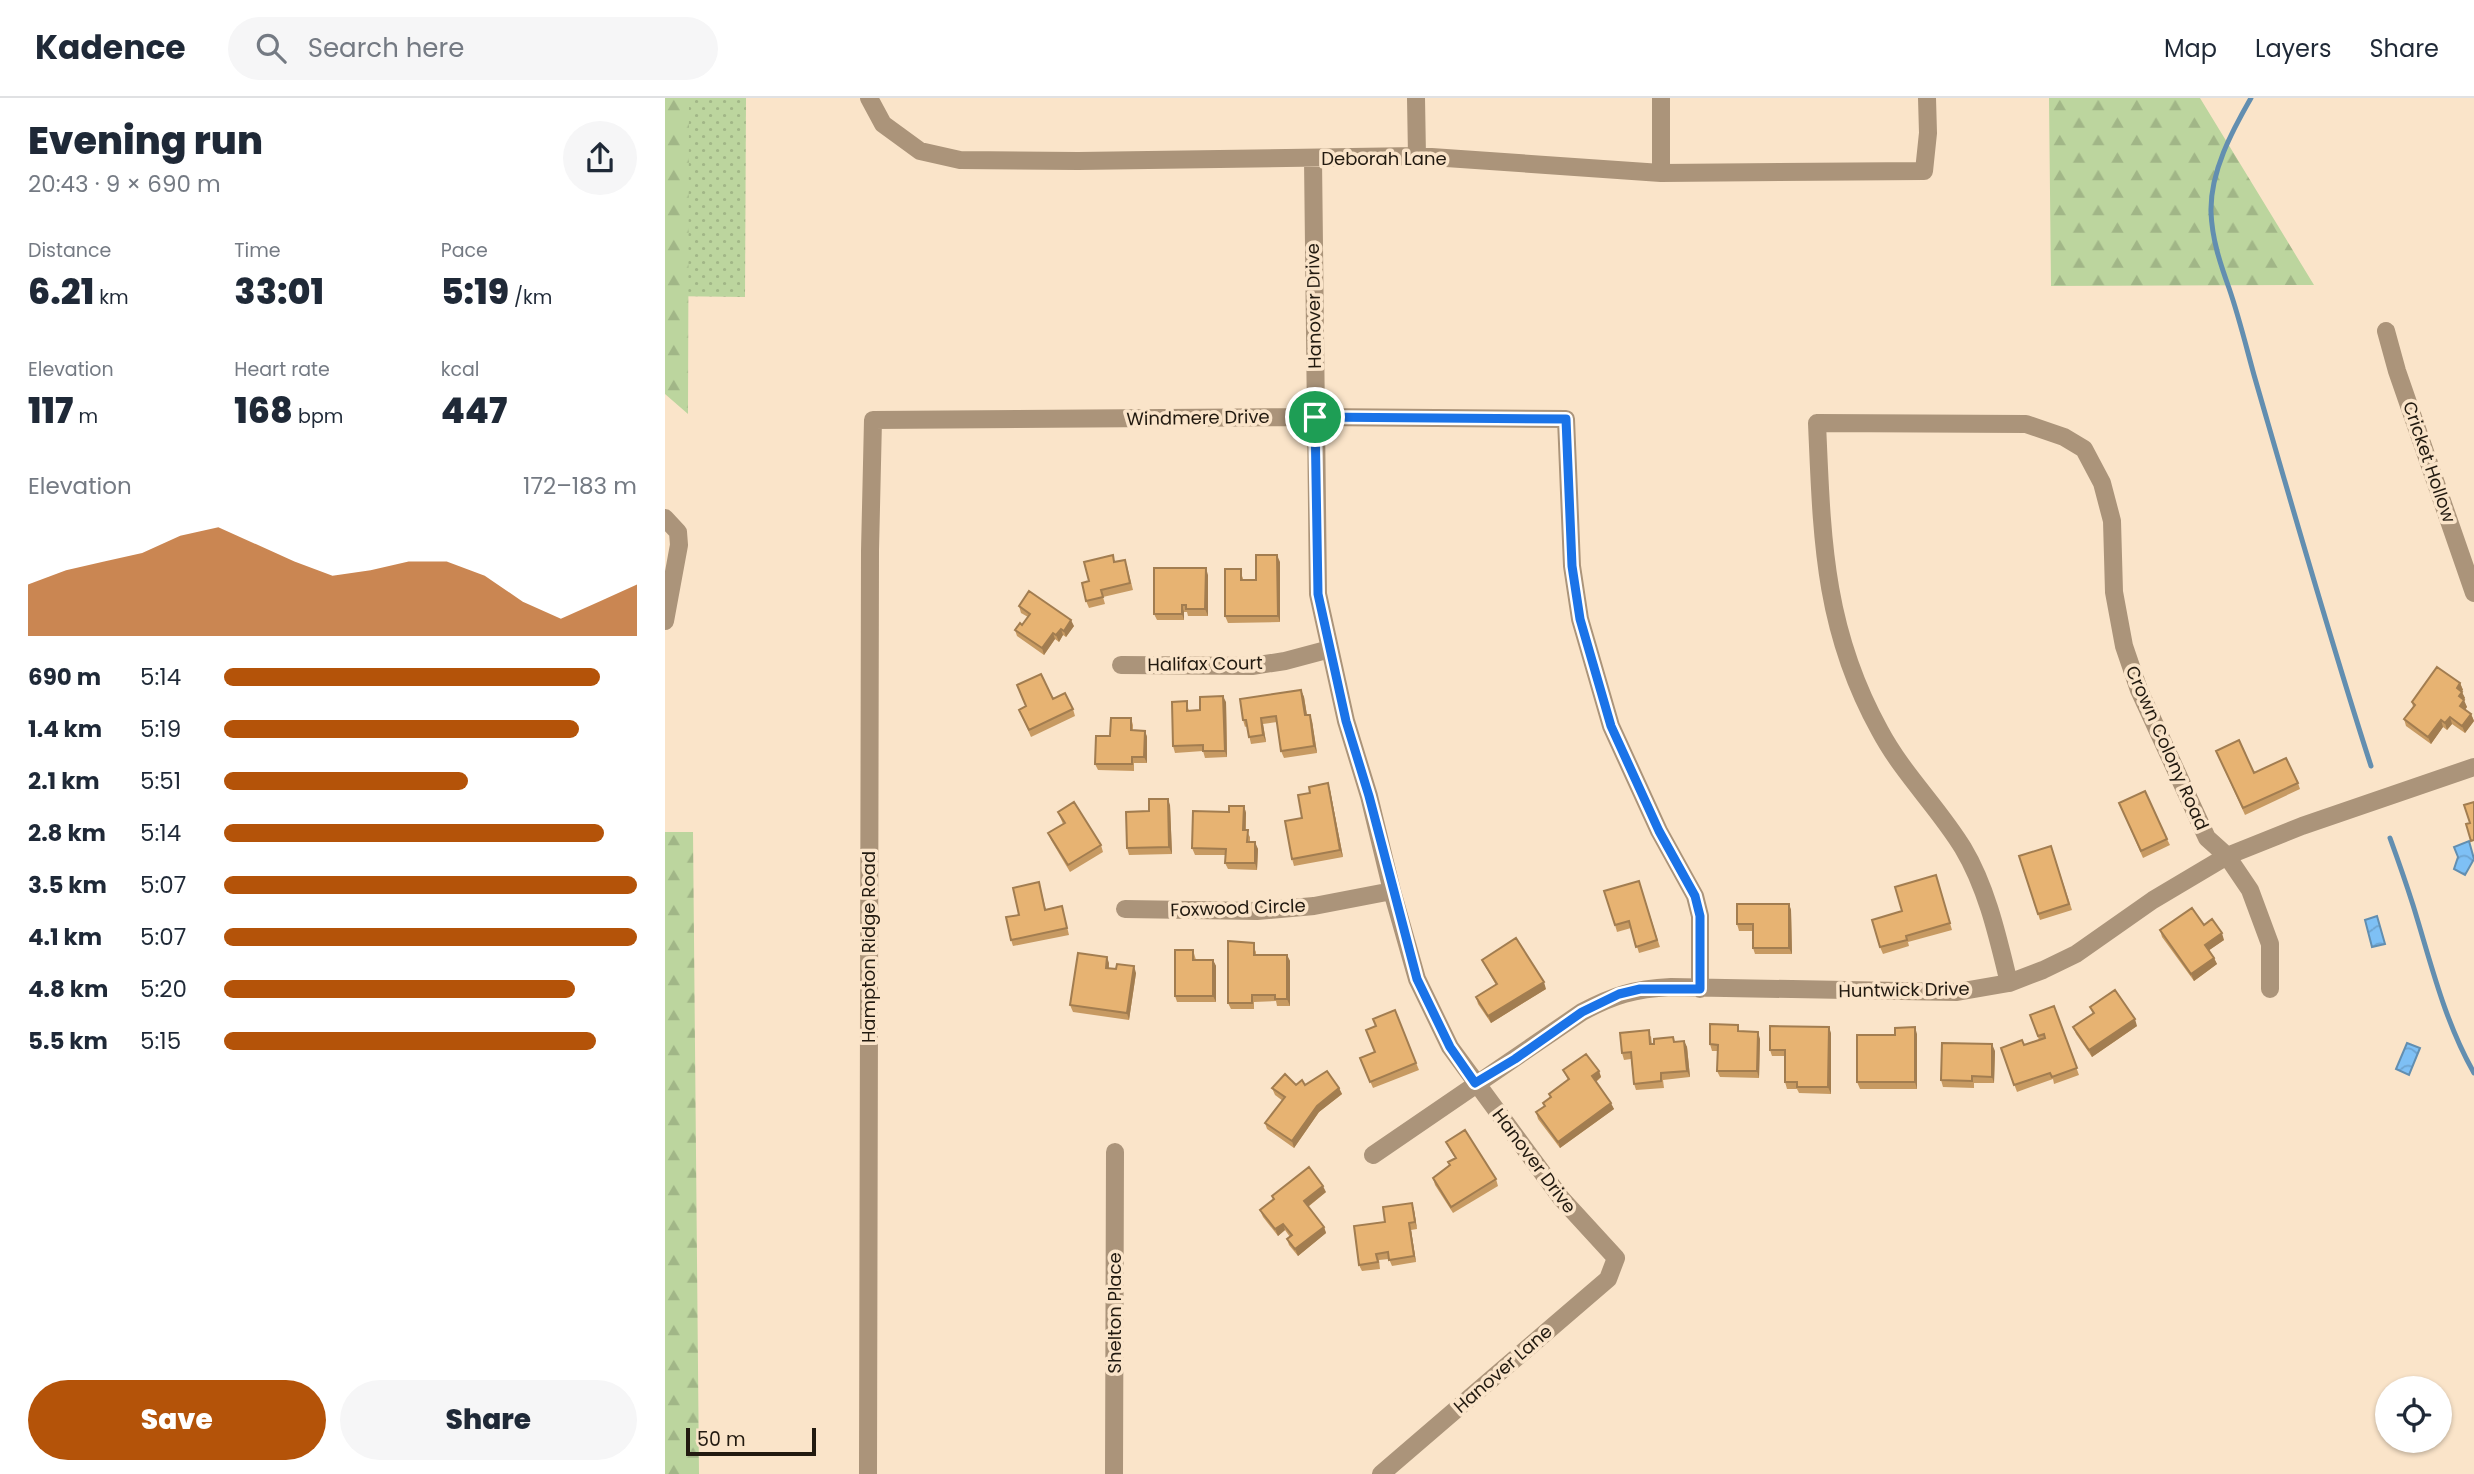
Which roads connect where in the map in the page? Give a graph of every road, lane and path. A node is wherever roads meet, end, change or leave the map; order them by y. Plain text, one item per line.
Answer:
1 (869, 98) edge
2 (1416, 98) edge
3 (1661, 98) edge
4 (1927, 98) edge
5 (1417, 156) junction
6 (1313, 159) junction
7 (1661, 173) junction
8 (2386, 331) dead end
9 (1315, 417) junction
10 (873, 420) joint
11 (665, 518) edge
12 (2474, 593) edge
13 (665, 621) edge
14 (1330, 649) junction
15 (1121, 665) dead end
16 (2474, 767) edge
17 (2227, 856) junction
18 (1392, 891) junction
19 (1125, 909) dead end
20 (2009, 983) junction
21 (1700, 989) junction
22 (2270, 989) dead end
23 (1475, 1083) junction
24 (1115, 1152) dead end
25 (1373, 1155) dead end
26 (1616, 1258) joint
27 (867, 1474) edge
28 (1114, 1474) edge
29 (1381, 1474) edge

1 - 6 street, Deborah Lane
2 - 5 street
3 - 7 street
4 - 7 street, Deborah Lane
5 - 6 street, Deborah Lane
5 - 7 street, Deborah Lane
6 - 9 street, Hanover Drive
8 - 12 street, Cricket Hollow
9 - 10 street, Windmere Drive
9 - 14 street, Hanover Drive
9 - 21 street, Windmere Drive
10 - 27 street, Hampton Ridge Road
11 - 13 street
14 - 15 street, Halifax Court
14 - 18 street, Hanover Drive
16 - 17 street, Huntwick Drive
17 - 20 street, Huntwick Drive
17 - 20 street, Crown Colony Road
17 - 22 street, Crown Colony Road
18 - 19 street, Foxwood Circle
18 - 23 street, Hanover Drive
20 - 21 street, Huntwick Drive
21 - 23 street, Huntwick Drive
23 - 25 street, Huntwick Drive
23 - 26 street, Hanover Drive
24 - 28 street, Shelton Place
26 - 29 street, Hanover Lane

